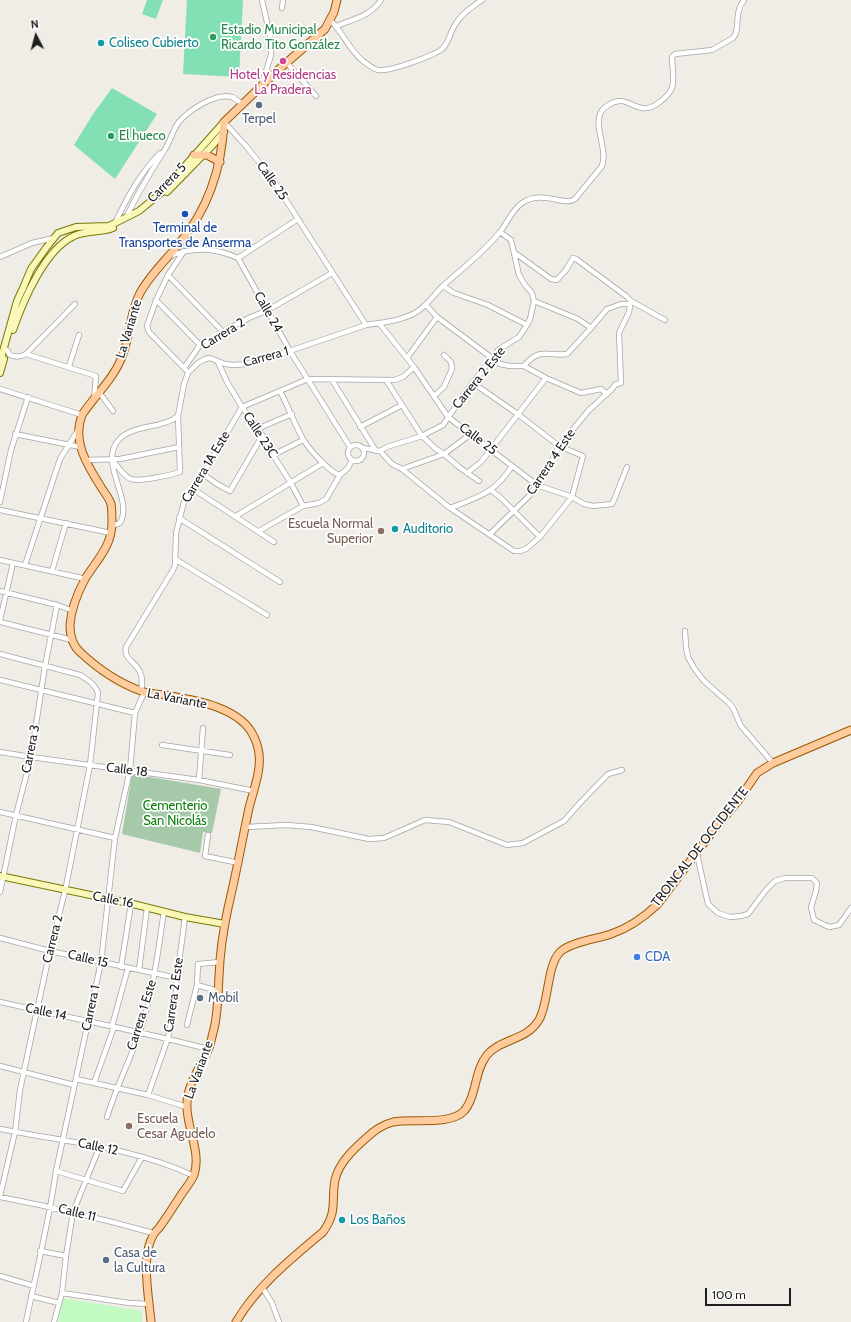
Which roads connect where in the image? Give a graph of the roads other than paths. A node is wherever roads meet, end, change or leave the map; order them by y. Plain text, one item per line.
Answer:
1 (262, 0) edge
2 (283, 0) edge
3 (336, 0) edge
4 (381, 0) edge
5 (482, 0) edge
6 (744, 0) edge
7 (282, 8) dead end
8 (330, 20) junction
9 (337, 26) junction
10 (287, 63) junction
11 (261, 87) junction
12 (316, 96) dead end
13 (242, 104) junction
14 (224, 122) junction
15 (224, 132) junction
16 (168, 144) junction
17 (194, 155) junction
18 (203, 155) junction
19 (220, 162) junction
20 (126, 218) junction
21 (298, 219) junction
22 (115, 223) junction
23 (500, 232) junction
24 (54, 238) junction
25 (184, 251) junction
26 (515, 253) junction
27 (168, 256) junction
28 (0, 257) edge
29 (238, 258) junction
30 (332, 273) junction
31 (168, 275) junction
32 (443, 286) junction
33 (156, 300) junction
34 (534, 301) junction
35 (631, 302) junction
36 (75, 304) dead end
37 (426, 305) junction
38 (268, 310) junction
39 (438, 317) junction
40 (665, 320) dead end
41 (379, 323) junction
42 (366, 325) junction
43 (528, 325) junction
44 (591, 328) junction
45 (224, 333) junction
46 (79, 335) dead end
47 (200, 345) junction
48 (7, 350) junction
49 (290, 351) junction
50 (26, 354) junction
51 (444, 355) dead end
52 (406, 358) junction
53 (493, 360) junction
54 (0, 362) edge
55 (218, 362) junction
56 (70, 366) junction
57 (524, 366) junction
58 (414, 367) junction
59 (184, 368) junction
60 (0, 373) edge
61 (188, 373) junction
62 (546, 378) junction
63 (308, 379) junction
64 (332, 380) junction
65 (386, 380) junction
66 (473, 383) junction
67 (0, 388) edge
68 (280, 390) junction
69 (99, 392) junction
70 (607, 394) junction
71 (434, 396) junction
72 (28, 397) junction
73 (94, 399) junction
74 (402, 405) junction
75 (242, 407) junction
76 (113, 411) dead end
77 (292, 414) junction
78 (82, 415) junction
79 (519, 415) junction
80 (178, 416) junction
81 (448, 417) junction
82 (360, 427) junction
83 (78, 428) junction
84 (257, 429) junction
85 (15, 434) junction
86 (472, 434) junction
87 (262, 436) junction
88 (422, 436) junction
89 (303, 440) junction
90 (70, 445) junction
91 (559, 446) junction
92 (80, 447) junction
93 (179, 447) junction
94 (350, 447) junction
95 (363, 448) junction
96 (490, 448) junction
97 (378, 451) junction
98 (444, 454) junction
99 (273, 455) junction
100 (85, 460) junction
101 (112, 460) junction
102 (352, 460) junction
103 (323, 463) junction
104 (512, 466) junction
105 (627, 467) dead end
106 (402, 469) junction
107 (468, 473) junction
108 (203, 474) junction
109 (340, 475) junction
110 (479, 481) dead end
111 (291, 483) junction
112 (537, 485) junction
113 (193, 489) junction
114 (491, 490) junction
115 (572, 497) junction
116 (0, 502) edge
117 (303, 506) junction
118 (450, 508) junction
119 (0, 510) edge
120 (515, 511) junction
121 (236, 516) junction
122 (41, 518) junction
123 (179, 518) junction
124 (66, 523) junction
125 (112, 529) junction
126 (260, 531) junction
127 (490, 534) junction
128 (540, 537) junction
129 (274, 542) dead end
130 (175, 559) junction
131 (0, 560) edge
132 (13, 563) junction
133 (25, 565) junction
134 (52, 571) junction
135 (86, 579) junction
136 (280, 582) dead end
137 (0, 591) edge
138 (6, 592) junction
139 (57, 605) junction
140 (71, 610) junction
141 (267, 615) dead end
142 (0, 621) edge
143 (686, 631) dead end
144 (51, 634) junction
145 (72, 640) junction
146 (0, 654) edge
147 (45, 666) junction
148 (0, 680) edge
149 (41, 691) junction
150 (142, 692) junction
151 (97, 704) junction
152 (135, 713) junction
153 (203, 728) dead end
154 (851, 730) edge
155 (162, 746) dead end
156 (201, 751) junction
157 (0, 752) edge
158 (230, 755) dead end
159 (31, 757) junction
160 (773, 763) junction
161 (90, 765) junction
162 (130, 770) junction
163 (622, 770) dead end
164 (199, 780) junction
165 (254, 791) junction
166 (0, 812) edge
167 (16, 815) junction
168 (246, 827) junction
169 (78, 830) junction
170 (208, 835) dead end
171 (115, 838) junction
172 (696, 854) junction
173 (238, 863) junction
174 (2, 877) edge
175 (65, 891) junction
176 (0, 892) edge
177 (108, 900) junction
178 (130, 904) junction
179 (147, 908) junction
180 (851, 908) edge
181 (164, 911) junction
182 (185, 917) junction
183 (225, 924) junction
184 (0, 938) edge
185 (50, 951) junction
186 (101, 962) junction
187 (220, 962) junction
188 (121, 967) junction
189 (128, 968) junction
190 (139, 970) junction
191 (155, 974) junction
192 (177, 978) junction
193 (197, 986) junction
194 (218, 991) junction
195 (0, 1002) edge
196 (37, 1010) junction
197 (88, 1021) junction
198 (187, 1025) dead end
199 (113, 1027) junction
200 (139, 1033) junction
201 (168, 1038) junction
202 (208, 1049) junction
203 (0, 1066) edge
204 (24, 1072) junction
205 (76, 1079) junction
206 (94, 1083) junction
207 (74, 1085) junction
208 (116, 1087) junction
209 (148, 1095) junction
210 (187, 1107) junction
211 (107, 1117) dead end
212 (0, 1129) edge
213 (15, 1132) junction
214 (64, 1141) junction
215 (100, 1146) junction
216 (142, 1157) junction
217 (56, 1171) junction
218 (194, 1176) junction
219 (85, 1180) junction
220 (0, 1197) edge
221 (51, 1206) junction
222 (73, 1212) junction
223 (153, 1233) junction
224 (40, 1251) junction
225 (66, 1256) junction
226 (0, 1276) edge
227 (34, 1286) junction
228 (262, 1287) junction
229 (62, 1293) junction
230 (31, 1296) junction
231 (59, 1303) junction
232 (150, 1304) junction
233 (26, 1322) edge
234 (54, 1322) edge
235 (151, 1322) edge
236 (236, 1322) edge
237 (279, 1322) edge

1 - 11 street
2 - 7 street
3 - 8 main road, Carrera 5
4 - 9 street
5 - 9 street
6 - 23 street
8 - 9 street
8 - 10 main road, Carrera 5
10 - 11 main road, Carrera 5
10 - 12 street
11 - 13 main road, Carrera 5
13 - 14 main road, Carrera 5
13 - 16 street
14 - 15 main road, La Variante
14 - 17 street, Carrera 5
14 - 21 street, Calle 25
15 - 18 street, Carrera 5
15 - 19 main road, La Variante
16 - 20 street
16 - 22 street
17 - 18 main road
17 - 20 street, Carrera 5
18 - 19 main road
18 - 48 street, Carrera 5
19 - 27 main road, La Variante
20 - 22 street, Carrera 5
21 - 29 street
21 - 30 street, Calle 25
22 - 24 street, Carrera 5
23 - 26 street
23 - 32 street
24 - 28 street
24 - 54 street, Carrera 5
25 - 27 street
25 - 29 street
25 - 31 street
26 - 34 street
26 - 35 street
27 - 69 main road, La Variante
29 - 38 street, Calle 24
30 - 38 street, Carrera 2
30 - 42 street, Calle 25
31 - 33 street
31 - 45 street
32 - 37 street
32 - 43 street
33 - 47 street
33 - 59 street
34 - 43 street, Carrera 2 Este
34 - 44 street
35 - 40 street
35 - 44 street
35 - 70 street, Carrera 4 Este
36 - 50 street
37 - 39 street
37 - 41 street, Carrera 1
38 - 45 street, Carrera 2
38 - 49 street, Calle 24
39 - 52 street
39 - 53 street
41 - 42 street, Carrera 1
41 - 52 street, Calle 25
42 - 49 street, Carrera 1
43 - 53 street, Carrera 2 Este
44 - 57 street
45 - 47 street, Carrera 2
46 - 56 street
47 - 59 street, Carrera 2
48 - 50 street
48 - 60 street, Carrera 5
49 - 55 street, Carrera 1
49 - 63 street, Calle 24
50 - 56 street
51 - 71 street
52 - 58 street, Calle 25
53 - 57 street
53 - 66 street, Carrera 2 Este
55 - 61 street, Carrera 1
55 - 75 street, Calle 23C
56 - 73 street
57 - 62 street
58 - 65 street
58 - 71 street, Calle 25
59 - 61 street
61 - 80 street
62 - 70 street
62 - 79 street
63 - 64 street
63 - 68 street
63 - 94 street, Calle 24
64 - 65 street
64 - 82 street
65 - 74 street
66 - 79 street
66 - 81 street, Carrera 2 Este
67 - 72 street
68 - 75 street
68 - 77 street
69 - 73 main road, La Variante
69 - 76 street
70 - 91 street, Carrera 4 Este
71 - 81 street, Calle 25
72 - 78 street
72 - 85 street
73 - 78 main road, La Variante
74 - 82 street
74 - 88 street
75 - 84 street, Calle 23C
75 - 108 street, Carrera 1A Este
77 - 84 street
77 - 89 street
78 - 83 main road, La Variante
79 - 91 street
79 - 96 street
80 - 93 street
80 - 101 street
81 - 86 street, Calle 25
81 - 88 street, Carrera 2 Este
82 - 97 street
83 - 90 street
83 - 92 main road, La Variante
84 - 87 street, Calle 23C
85 - 90 street
85 - 116 street
86 - 96 street, Calle 25
86 - 98 street
87 - 99 street, Calle 23C
87 - 108 street
88 - 97 street, Carrera 2 Este
88 - 98 street
89 - 99 street
89 - 103 street
90 - 92 street
90 - 122 street
91 - 112 street, Carrera 4 Este
91 - 115 street
92 - 100 main road, La Variante
93 - 101 street
93 - 101 street
94 - 95 street
94 - 102 street
95 - 97 street
95 - 102 street
96 - 104 street, Calle 25
96 - 107 street
97 - 106 street
98 - 106 street
98 - 107 street
99 - 111 street, Calle 23C
100 - 101 street
100 - 125 main road, La Variante
101 - 125 street
102 - 109 street
103 - 109 street
103 - 111 street
104 - 112 street, Calle 25
104 - 114 street
105 - 115 street, Calle 25
106 - 118 street
107 - 110 street
108 - 113 street, Carrera 1A Este
109 - 117 street
111 - 117 street, Calle 23C
111 - 121 street
112 - 115 street, Calle 25
112 - 120 street, Carrera 4 Este
113 - 121 street
113 - 123 street, Carrera 1A Este
114 - 118 street
114 - 120 street
115 - 128 street
117 - 126 street
118 - 127 street
119 - 122 street
120 - 127 street, Carrera 4 Este
120 - 128 street
121 - 126 street
122 - 124 street
122 - 133 street
123 - 130 street, Carrera 1A Este
123 - 136 street
124 - 125 street
124 - 134 street
125 - 135 main road, La Variante
126 - 129 street
127 - 128 street
130 - 141 street
130 - 150 street, Carrera 1A Este
131 - 132 street
132 - 133 street
132 - 138 street
133 - 134 street
134 - 135 street
135 - 140 main road, La Variante
137 - 138 street
138 - 139 street
138 - 142 street
139 - 140 street
139 - 144 street, Carrera 3
140 - 145 main road, La Variante
142 - 144 street
143 - 160 street
144 - 145 street
144 - 147 street, Carrera 3
145 - 150 main road, La Variante
146 - 147 street
147 - 149 street, Carrera 3
147 - 151 street, Carrera 2
148 - 149 street
149 - 151 street
149 - 159 street, Carrera 3
150 - 152 street, Carrera 1
150 - 165 main road, La Variante
151 - 152 street
151 - 161 street, Carrera 2
152 - 162 street, Carrera 1
153 - 156 street
154 - 160 main road, TRONCAL DE OCCIDENTE
155 - 156 street
156 - 158 street
156 - 164 street
157 - 159 street, Calle 18
159 - 161 street, Calle 18
159 - 167 street, Carrera 3
160 - 172 main road, TRONCAL DE OCCIDENTE
161 - 162 street, Calle 18
161 - 169 street, Carrera 2
162 - 164 street, Calle 18
162 - 171 street, Carrera 1
163 - 168 street
164 - 165 street, Calle 18
165 - 168 main road, La Variante
166 - 167 street
167 - 169 street
167 - 174 street, Carrera 3
168 - 173 main road, La Variante
169 - 171 street
169 - 175 street, Carrera 2
170 - 173 street
171 - 177 street, Carrera 1
172 - 180 street
172 - 228 main road, TRONCAL DE OCCIDENTE
173 - 183 main road, La Variante
174 - 175 street, Calle 16
174 - 176 street, Carrera 3
175 - 177 street, Calle 16
175 - 185 street, Carrera 2
177 - 178 street, Calle 16
177 - 186 street, Carrera 1
178 - 179 street, Calle 16
178 - 188 street
179 - 181 street, Calle 16
179 - 190 street
181 - 182 street, Calle 16
181 - 191 street, Carrera 1 Este
182 - 183 street, Calle 16
182 - 192 street, Carrera 2 Este
183 - 187 main road, La Variante
184 - 185 street, Calle 15
185 - 186 street, Calle 15
185 - 196 street, Carrera 2
186 - 188 street, Calle 15
186 - 197 street, Carrera 1
187 - 193 street
187 - 194 main road, La Variante
188 - 189 street, Calle 15
189 - 190 street, Calle 15
189 - 199 street
190 - 191 street, Calle 15
191 - 192 street, Calle 15
191 - 200 street, Carrera 1 Este
192 - 201 street, Carrera 2 Este
193 - 194 street
193 - 198 street
194 - 202 main road, La Variante
195 - 196 street, Calle 14
196 - 197 street, Calle 14
196 - 204 street, Carrera 2
197 - 199 street, Calle 14
197 - 205 street, Carrera 1
199 - 200 street, Calle 14
199 - 206 street
200 - 201 street, Calle 14
200 - 208 street, Carrera 1 Este
201 - 202 street, Calle 14
201 - 209 street, Carrera 2 Este
202 - 210 main road, La Variante
203 - 204 street
204 - 207 street
204 - 213 street, Carrera 2
205 - 206 street
205 - 207 street, Carrera 1
206 - 208 street
207 - 214 street, Carrera 1
208 - 209 street
208 - 211 street, Carrera 1 Este
209 - 210 street
210 - 218 main road, La Variante
212 - 213 street, Calle 12
213 - 214 street, Calle 12
213 - 220 street, Carrera 2
214 - 215 street, Calle 12
214 - 217 street, Carrera 1
215 - 216 street, Calle 12
215 - 219 street
216 - 218 street, Calle 12
216 - 219 street
217 - 219 street
217 - 221 street, Carrera 1
218 - 223 main road, La Variante
219 - 222 street
220 - 221 street, Calle 11
221 - 222 street, Calle 11
221 - 224 street, Carrera 1
222 - 223 street, Calle 11
222 - 225 street
223 - 232 main road, La Variante
224 - 225 street
224 - 227 street, Carrera 1
225 - 229 street
226 - 227 street
227 - 230 street, Carrera 1
228 - 236 main road
228 - 237 street
229 - 231 street
229 - 232 street
230 - 231 street
230 - 233 street, Carrera 1
231 - 234 street
232 - 235 main road, La Variante

